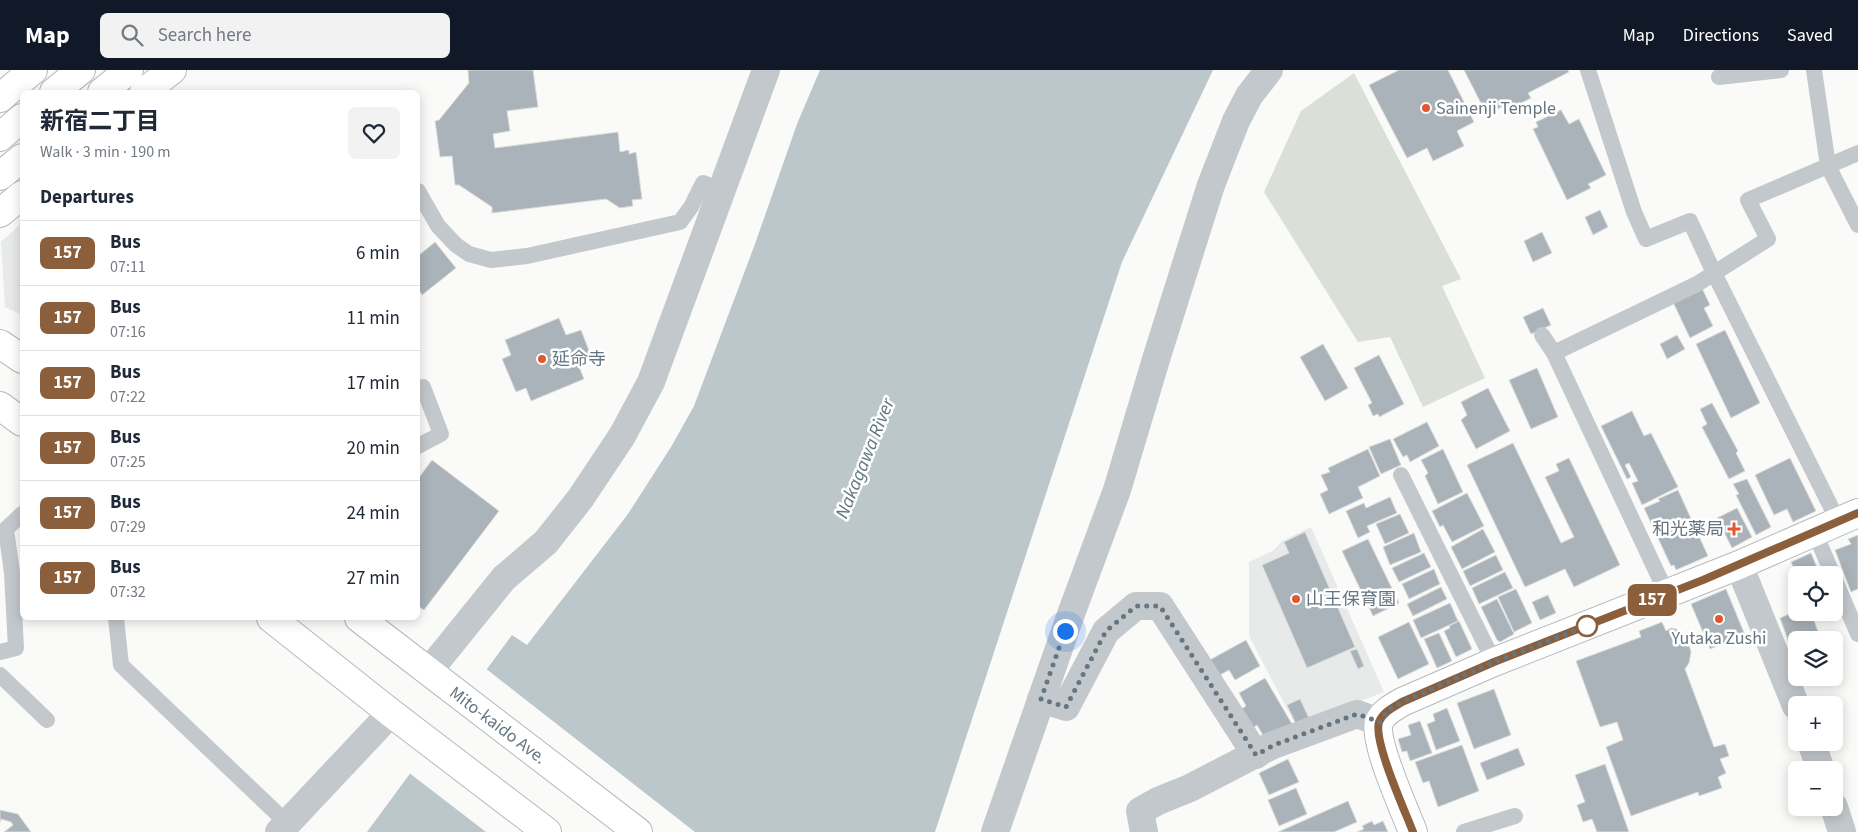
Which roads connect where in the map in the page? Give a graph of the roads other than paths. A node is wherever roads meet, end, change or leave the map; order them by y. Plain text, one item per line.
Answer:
1 (33, 70) edge
2 (81, 70) edge
3 (129, 70) edge
4 (172, 70) edge
5 (766, 70) edge
6 (1269, 70) edge
7 (1588, 70) edge
8 (1781, 70) edge
9 (1814, 70) edge
10 (1719, 77) dead end
11 (56, 90) edge
12 (104, 90) edge
13 (147, 90) edge
14 (0, 98) edge
15 (20, 120) edge
16 (0, 137) edge
17 (1858, 153) edge
18 (20, 160) edge
19 (1828, 166) junction
20 (0, 176) edge
21 (723, 191) junction
22 (420, 194) edge
23 (1858, 226) edge
24 (1714, 273) junction
25 (1542, 335) dead end
26 (0, 344) edge
27 (1554, 353) junction
28 (20, 358) edge
29 (420, 388) edge
30 (0, 406) edge
31 (20, 421) edge
32 (420, 445) edge
33 (1401, 475) dead end
34 (20, 516) edge
35 (1837, 522) edge
36 (1739, 565) junction
37 (1834, 566) edge
38 (1667, 594) junction
39 (1843, 599) edge
40 (116, 620) edge
41 (274, 620) edge
42 (362, 620) edge
43 (1858, 634) edge
44 (0, 652) edge
45 (1494, 662) junction
46 (0, 674) edge
47 (438, 680) junction
48 (1792, 696) edge
49 (1041, 699) junction
50 (391, 713) junction
51 (47, 720) dead end
52 (1380, 722) junction
53 (1256, 755) junction
54 (1515, 816) dead end
55 (1837, 816) edge
56 (283, 827) edge
57 (547, 832) edge
58 (638, 832) edge
59 (995, 832) edge
60 (1144, 832) edge
61 (1413, 832) edge
62 (1464, 832) edge
63 (1842, 832) edge

1 - 14 main road
2 - 11 main road
3 - 12 main road
4 - 13 main road
5 - 21 street
6 - 49 street
7 - 24 lane
8 - 10 lane
9 - 19 lane
15 - 16 main road
17 - 19 lane
18 - 20 main road
19 - 23 lane
19 - 24 lane
21 - 22 lane
21 - 47 street
24 - 27 lane
24 - 35 lane
25 - 27 lane
26 - 28 main road
27 - 38 lane
29 - 32 lane
30 - 31 main road
33 - 45 lane
34 - 44 lane
35 - 36 main road
35 - 37 lane
36 - 38 main road
36 - 48 street
38 - 45 main road
39 - 43 lane
40 - 56 lane
41 - 50 main road
42 - 47 main road, Mito-kaido Ave.
45 - 52 main road
46 - 51 lane
47 - 58 main road, Mito-kaido Ave.
49 - 53 street
49 - 59 street
50 - 56 street
50 - 57 main road
52 - 53 street
52 - 61 main road
53 - 60 street
54 - 62 lane
55 - 63 street

